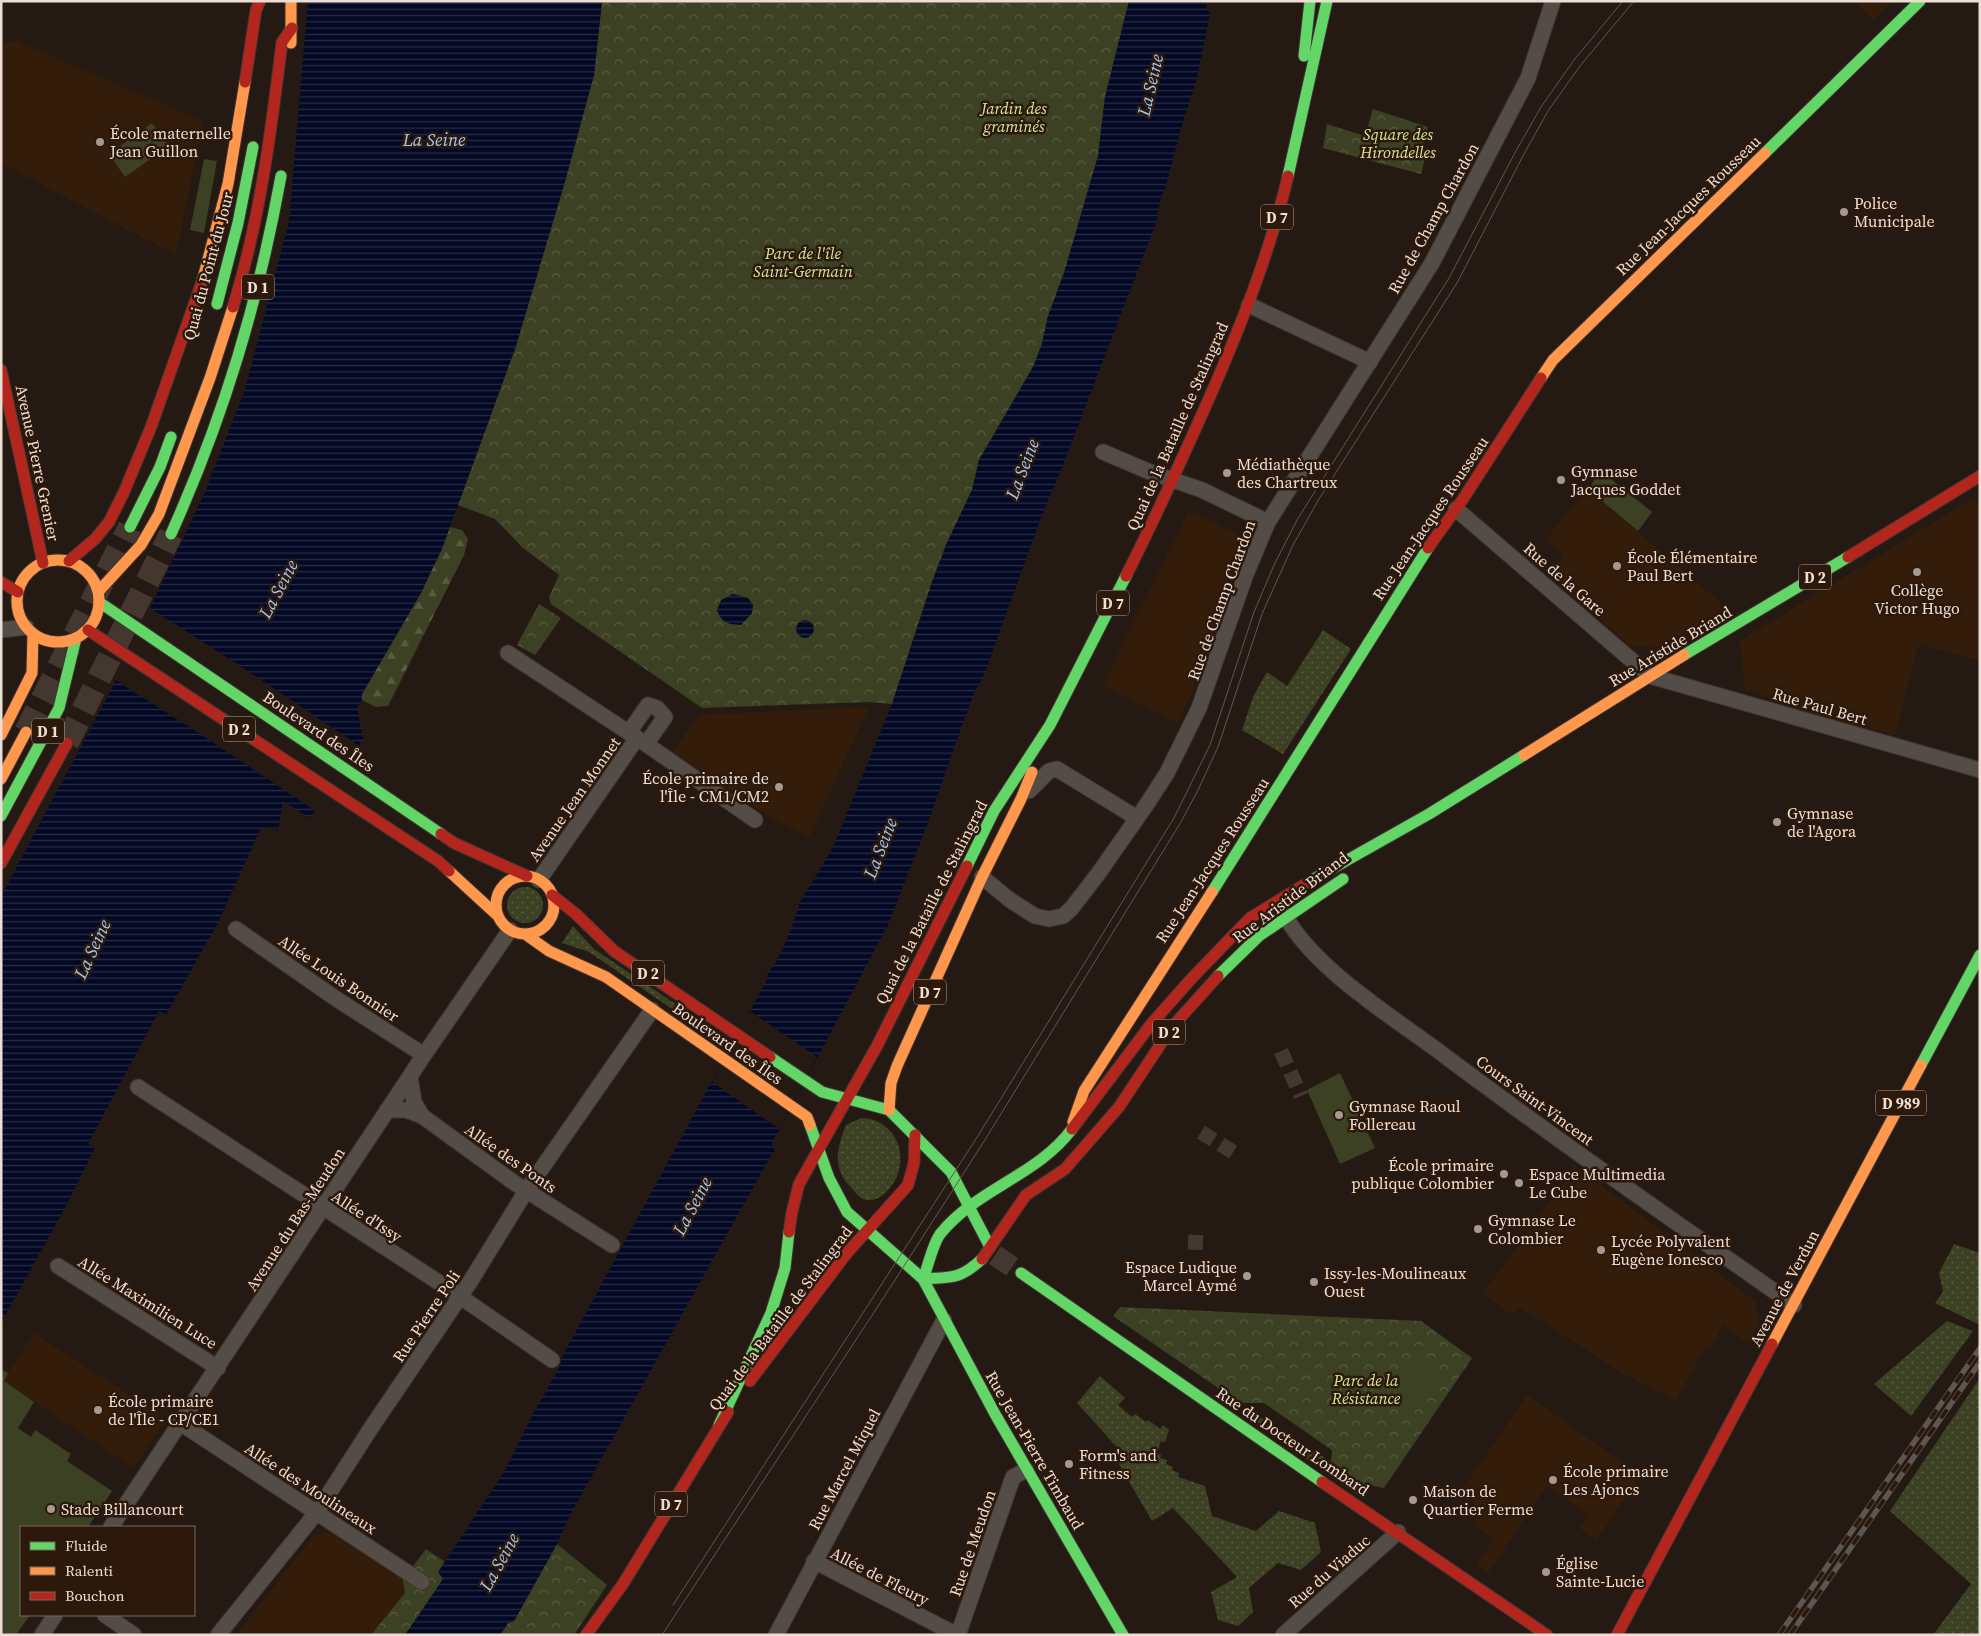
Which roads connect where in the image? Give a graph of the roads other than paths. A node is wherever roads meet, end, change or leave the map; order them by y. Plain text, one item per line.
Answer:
1 (291, 1) edge
2 (1310, 1) edge
3 (1327, 1) edge
4 (1554, 1) edge
5 (1920, 1) edge
6 (266, 4) edge
7 (292, 28) junction
8 (290, 67) dead end
9 (1298, 128) junction
10 (255, 138) dead end
11 (283, 163) dead end
12 (1249, 305) junction
13 (212, 318) dead end
14 (1370, 362) junction
15 (1, 370) edge
16 (175, 425) dead end
17 (1103, 452) dead end
18 (1980, 476) edge
19 (1172, 480) junction
20 (1456, 509) junction
21 (109, 522) junction
22 (1268, 522) junction
23 (130, 527) tunnel mouth
24 (171, 534) tunnel mouth
25 (145, 540) junction
26 (69, 561) junction
27 (43, 563) junction
28 (1, 582) edge
29 (18, 592) junction
30 (99, 597) junction
31 (1, 630) edge
32 (30, 630) junction
33 (88, 630) junction
34 (76, 638) junction
35 (508, 653) dead end
36 (1650, 676) junction
37 (25, 713) dead end
38 (11, 718) junction
39 (39, 719) dead end
40 (1050, 725) junction
41 (26, 732) tunnel mouth
42 (1, 735) edge
43 (45, 737) junction
44 (637, 738) junction
45 (67, 743) tunnel mouth
46 (1980, 770) edge
47 (1, 779) edge
48 (1021, 799) junction
49 (1, 816) edge
50 (1137, 818) junction
51 (755, 820) dead end
52 (1377, 844) junction
53 (1, 863) edge
54 (982, 877) junction
55 (533, 878) junction
56 (552, 895) junction
57 (1278, 902) junction
58 (498, 916) junction
59 (1286, 918) junction
60 (236, 930) dead end
61 (510, 930) junction
62 (525, 934) junction
63 (1980, 955) edge
64 (652, 1010) junction
65 (424, 1055) junction
66 (410, 1076) junction
67 (138, 1087) dead end
68 (848, 1098) junction
69 (387, 1110) junction
70 (889, 1110) junction
71 (422, 1116) junction
72 (1069, 1133) junction
73 (915, 1135) junction
74 (819, 1148) junction
75 (526, 1191) junction
76 (970, 1206) junction
77 (323, 1209) junction
78 (867, 1231) junction
79 (612, 1245) dead end
80 (992, 1251) junction
81 (58, 1266) dead end
82 (1021, 1273) tunnel mouth
83 (923, 1279) junction
84 (460, 1298) junction
85 (1794, 1305) junction
86 (944, 1320) junction
87 (552, 1360) dead end
88 (218, 1368) junction
89 (180, 1423) junction
90 (719, 1425) junction
91 (1026, 1470) junction
92 (317, 1512) junction
93 (112, 1526) edge
94 (1398, 1532) junction
95 (814, 1561) junction
96 (422, 1582) dead end
97 (623, 1584) junction
98 (54, 1616) edge
99 (106, 1616) edge
100 (782, 1632) edge
101 (42, 1635) edge
102 (134, 1635) edge
103 (218, 1635) edge
104 (586, 1635) edge
105 (602, 1635) edge
106 (958, 1635) edge
107 (1123, 1635) edge
108 (1283, 1635) edge
109 (1547, 1635) edge
110 (1617, 1635) edge

1 - 7 main road, D 1
2 - 9 main road, Quai de la Bataille de Stalingrad / D 7
3 - 9 main road, Quai de la Bataille de Stalingrad / D 7
4 - 14 street, Rue de Champ Chardon
5 - 20 main road, Rue Jean-Jacques Rousseau
6 - 21 main road
7 - 8 main road, D 1
7 - 25 main road, D 1
9 - 12 main road, Quai de la Bataille de Stalingrad / D 7
10 - 13 main road, Quai du Point du Jour / D 1
11 - 24 main road, D 1
12 - 14 street
12 - 19 main road, Quai de la Bataille de Stalingrad / D 7
14 - 22 street, Rue de Champ Chardon
15 - 27 main road, Avenue Pierre Grenier
16 - 23 main road
17 - 19 street
18 - 36 main road, Rue Aristide Briand / D 2
19 - 22 street
19 - 40 main road, Quai de la Bataille de Stalingrad / D 7
20 - 36 street, Rue de la Gare
20 - 72 main road, Rue Jean-Jacques Rousseau
21 - 25 main road
21 - 26 main road
22 - 50 street, Rue de Champ Chardon
25 - 30 main road, D 1
26 - 27 main road
26 - 30 main road
27 - 29 main road
28 - 29 main road
29 - 32 main road
30 - 33 main road
30 - 55 main road, Boulevard des Îles / D 2
31 - 32 street
32 - 34 main road
32 - 38 main road, D 1
33 - 34 main road
33 - 58 main road, D 2
34 - 43 main road, D 1
35 - 44 street
36 - 46 street, Rue Paul Bert
36 - 52 main road, Rue Aristide Briand / D 2
37 - 38 main road, D 1
38 - 42 main road, D 1
39 - 43 main road, D 1
40 - 48 main road, Quai de la Bataille de Stalingrad / D 7
40 - 68 main road, Quai de la Bataille de Stalingrad / D 7
41 - 47 main road, D 1
43 - 49 main road, D 1
44 - 51 street
44 - 55 street, Avenue Jean Monnet
45 - 53 main road, D 1
48 - 50 street
48 - 54 main road, Quai de la Bataille de Stalingrad / D 7
50 - 54 street, Rue de Champ Chardon
52 - 57 main road, Rue Aristide Briand / D 2
52 - 59 main road, Rue Aristide Briand / D 2
54 - 70 main road, Quai de la Bataille de Stalingrad / D 7
55 - 56 main road
55 - 58 main road
56 - 62 main road
56 - 68 main road, Boulevard des Îles / D 2
57 - 59 street, Cours Saint-Vincent
57 - 72 main road, Rue Aristide Briand / D 2
58 - 61 main road
59 - 80 main road, Rue Aristide Briand / D 2
59 - 85 street, Cours Saint-Vincent
60 - 65 street, Allée Louis Bonnier
61 - 62 main road
61 - 65 street, Avenue du Bas-Meudon
62 - 64 main road, Boulevard des Îles / D 2
63 - 85 main road, Avenue de Verdun / D 989
64 - 74 main road, Boulevard des Îles / D 2
64 - 75 street, Rue Pierre Poli
65 - 66 street, Avenue du Bas-Meudon
66 - 69 street, Avenue du Bas-Meudon
66 - 71 street
67 - 77 street, Allée d'Issy
68 - 70 main road
68 - 74 main road
69 - 71 street, Allée des Ponts
69 - 77 street, Avenue du Bas-Meudon
70 - 73 main road
71 - 75 street, Allée des Ponts
72 - 76 main road, Rue Aristide Briand / D 2
73 - 76 main road
73 - 78 main road
74 - 78 main road
74 - 90 main road, Quai de la Bataille de Stalingrad
75 - 79 street, Allée des Ponts
75 - 84 street, Rue Pierre Poli
76 - 80 main road
76 - 83 main road, Rue Aristide Briand
77 - 84 street, Allée d'Issy
77 - 88 street, Avenue du Bas-Meudon
78 - 83 main road
78 - 90 main road, Quai de la Bataille de Stalingrad / D 7
80 - 83 main road, Rue Aristide Briand
81 - 88 street, Allée Maximilien Luce
82 - 94 main road, Rue du Docteur Lombard
83 - 86 main road, Rue Jean-Pierre Timbaud
84 - 87 street, Allée d'Issy
84 - 92 street, Rue Pierre Poli
85 - 110 main road, Avenue de Verdun / D 989
86 - 91 main road, Rue Jean-Pierre Timbaud
86 - 95 street, Rue Marcel Miquel
88 - 89 street, Avenue du Bas-Meudon
89 - 92 street, Allée des Moulineaux
89 - 93 street, Avenue du Bas-Meudon
90 - 97 main road, Quai de la Bataille de Stalingrad / D 7
91 - 106 street, Rue de Meudon
91 - 107 main road, Rue Jean-Pierre Timbaud
92 - 96 street, Allée des Moulineaux
92 - 103 street, Rue Pierre Poli
94 - 108 street, Rue du Viaduc
94 - 109 main road, Rue du Docteur Lombard
95 - 100 street, Rue Marcel Miquel
95 - 106 street, Allée de Fleury
97 - 104 main road, Quai de la Bataille de Stalingrad / D 7
97 - 105 main road, Quai de la Bataille de Stalingrad / D 7
98 - 101 street
99 - 102 street

